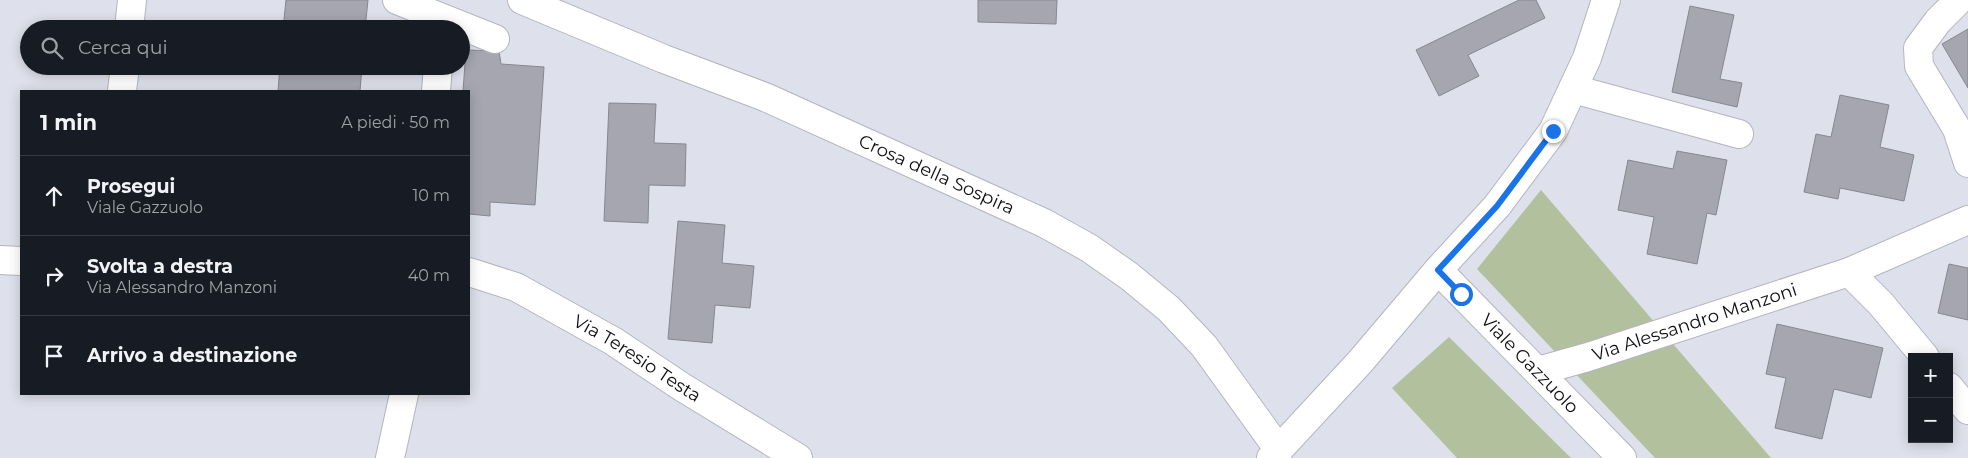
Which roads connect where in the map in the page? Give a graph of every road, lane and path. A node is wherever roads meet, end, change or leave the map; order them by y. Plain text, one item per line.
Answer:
1 (132, 0) edge
2 (397, 0) edge
3 (522, 0) edge
4 (1606, 0) edge
5 (1957, 0) edge
6 (130, 20) edge
7 (435, 20) edge
8 (470, 32) edge
9 (495, 39) dead end
10 (124, 75) edge
11 (437, 75) edge
12 (1573, 89) junction
13 (122, 90) edge
14 (436, 90) edge
15 (1739, 134) dead end
16 (1968, 163) edge
17 (1968, 220) edge
18 (0, 260) edge
19 (20, 261) edge
20 (1438, 270) junction
21 (470, 272) edge
22 (1850, 272) junction
23 (1922, 353) edge
24 (1538, 371) junction
25 (1953, 392) edge
26 (404, 395) edge
27 (1968, 410) edge
28 (1273, 456) edge
29 (390, 458) edge
30 (798, 458) edge
31 (1622, 458) edge

1 - 6 street
2 - 7 street
3 - 28 street, Crosa della Sospira
4 - 12 street
5 - 16 street
8 - 9 street
10 - 13 street
11 - 14 street
12 - 15 street
12 - 20 street
17 - 22 street, Via Alessandro Manzoni
18 - 19 street
20 - 24 street, Viale Gazzuolo
20 - 28 street
21 - 30 street, Via Teresio Testa
22 - 23 street
22 - 24 street, Via Alessandro Manzoni
24 - 31 street, Viale Gazzuolo
25 - 27 street
26 - 29 street

